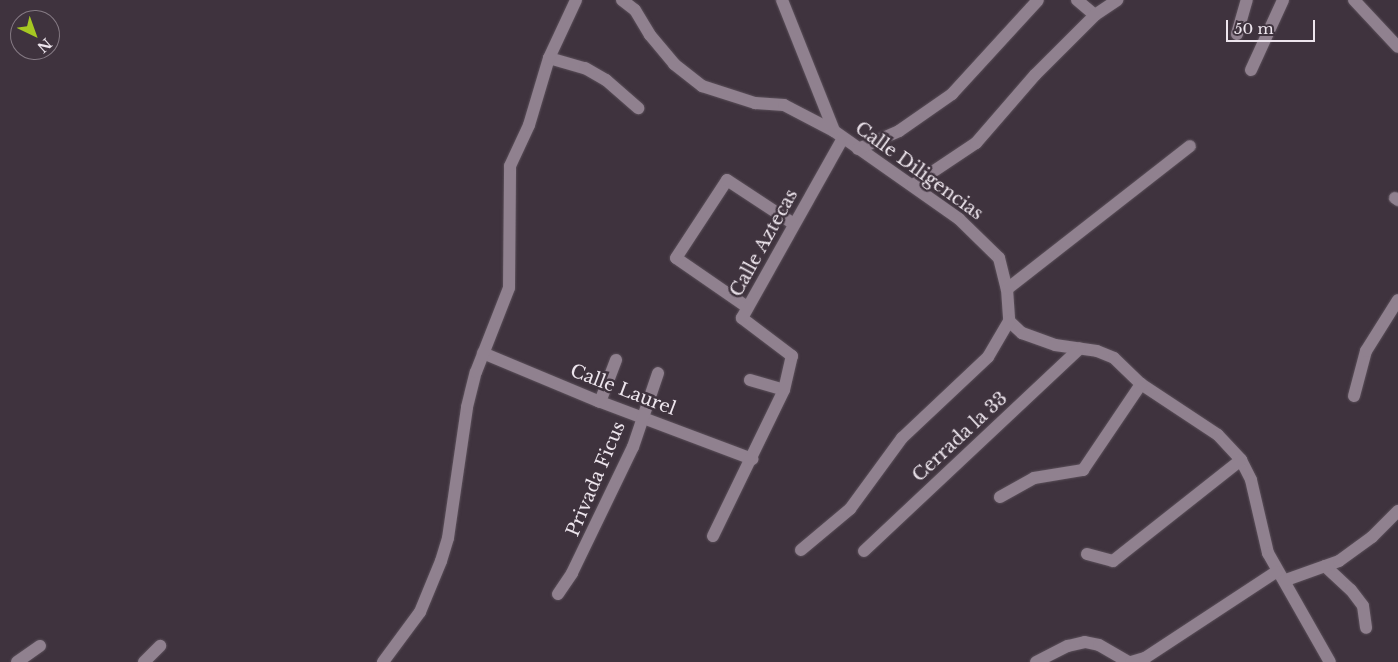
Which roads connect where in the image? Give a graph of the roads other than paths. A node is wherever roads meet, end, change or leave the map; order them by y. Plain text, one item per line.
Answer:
1 (576, 0) edge
2 (622, 0) edge
3 (782, 0) edge
4 (1038, 0) edge
5 (1077, 0) edge
6 (1117, 0) edge
7 (1247, 0) edge
8 (1283, 0) edge
9 (1354, 0) edge
10 (1095, 15) junction
11 (1237, 34) dead end
12 (1398, 47) edge
13 (549, 58) junction
14 (1252, 70) dead end
15 (638, 108) dead end
16 (839, 135) junction
17 (1190, 146) dead end
18 (858, 150) junction
19 (913, 184) junction
20 (794, 224) junction
21 (1007, 288) junction
22 (1398, 300) edge
23 (747, 307) junction
24 (1009, 321) junction
25 (1080, 348) junction
26 (483, 352) junction
27 (616, 360) dead end
28 (658, 373) dead end
29 (750, 380) dead end
30 (1140, 384) junction
31 (784, 390) junction
32 (1354, 396) dead end
33 (600, 402) junction
34 (641, 416) junction
35 (752, 459) junction
36 (1241, 460) junction
37 (1000, 497) dead end
38 (1398, 511) edge
39 (713, 536) dead end
40 (801, 550) dead end
41 (864, 550) dead end
42 (1086, 554) dead end
43 (1325, 566) junction
44 (1281, 576) junction
45 (558, 594) dead end
46 (1366, 628) dead end
47 (40, 646) dead end
48 (160, 646) dead end
49 (16, 662) edge
50 (144, 662) edge
51 (383, 662) edge
52 (1036, 662) edge
53 (1129, 662) edge
54 (1330, 662) edge

1 - 13 street
2 - 16 street, Calle Diligencias
3 - 16 street
4 - 18 street
5 - 10 street
6 - 10 street
7 - 11 street
8 - 14 street
9 - 12 street
10 - 19 street
13 - 15 street
13 - 26 street
16 - 18 street, Calle Diligencias
16 - 20 street, Calle Aztecas
17 - 21 street
18 - 19 street, Calle Diligencias
19 - 21 street, Calle Diligencias
20 - 23 street, Calle Aztecas
20 - 23 street
21 - 24 street, Calle Diligencias
22 - 32 street
23 - 31 street, Calle Aztecas
24 - 25 street
24 - 40 street
25 - 30 street
25 - 41 street, Cerrada la 33
26 - 33 street, Calle Laurel
26 - 51 street
27 - 33 street
28 - 34 street, Privada Ficus
29 - 31 street
30 - 36 street
30 - 37 street
31 - 35 street, Calle Aztecas
33 - 34 street, Calle Laurel
34 - 35 street, Calle Laurel
34 - 45 street, Privada Ficus
35 - 39 street, Calle Aztecas
36 - 42 street
36 - 44 street
38 - 43 street
43 - 44 street
43 - 46 street
44 - 53 street
44 - 54 street
47 - 49 street
48 - 50 street
52 - 53 street

